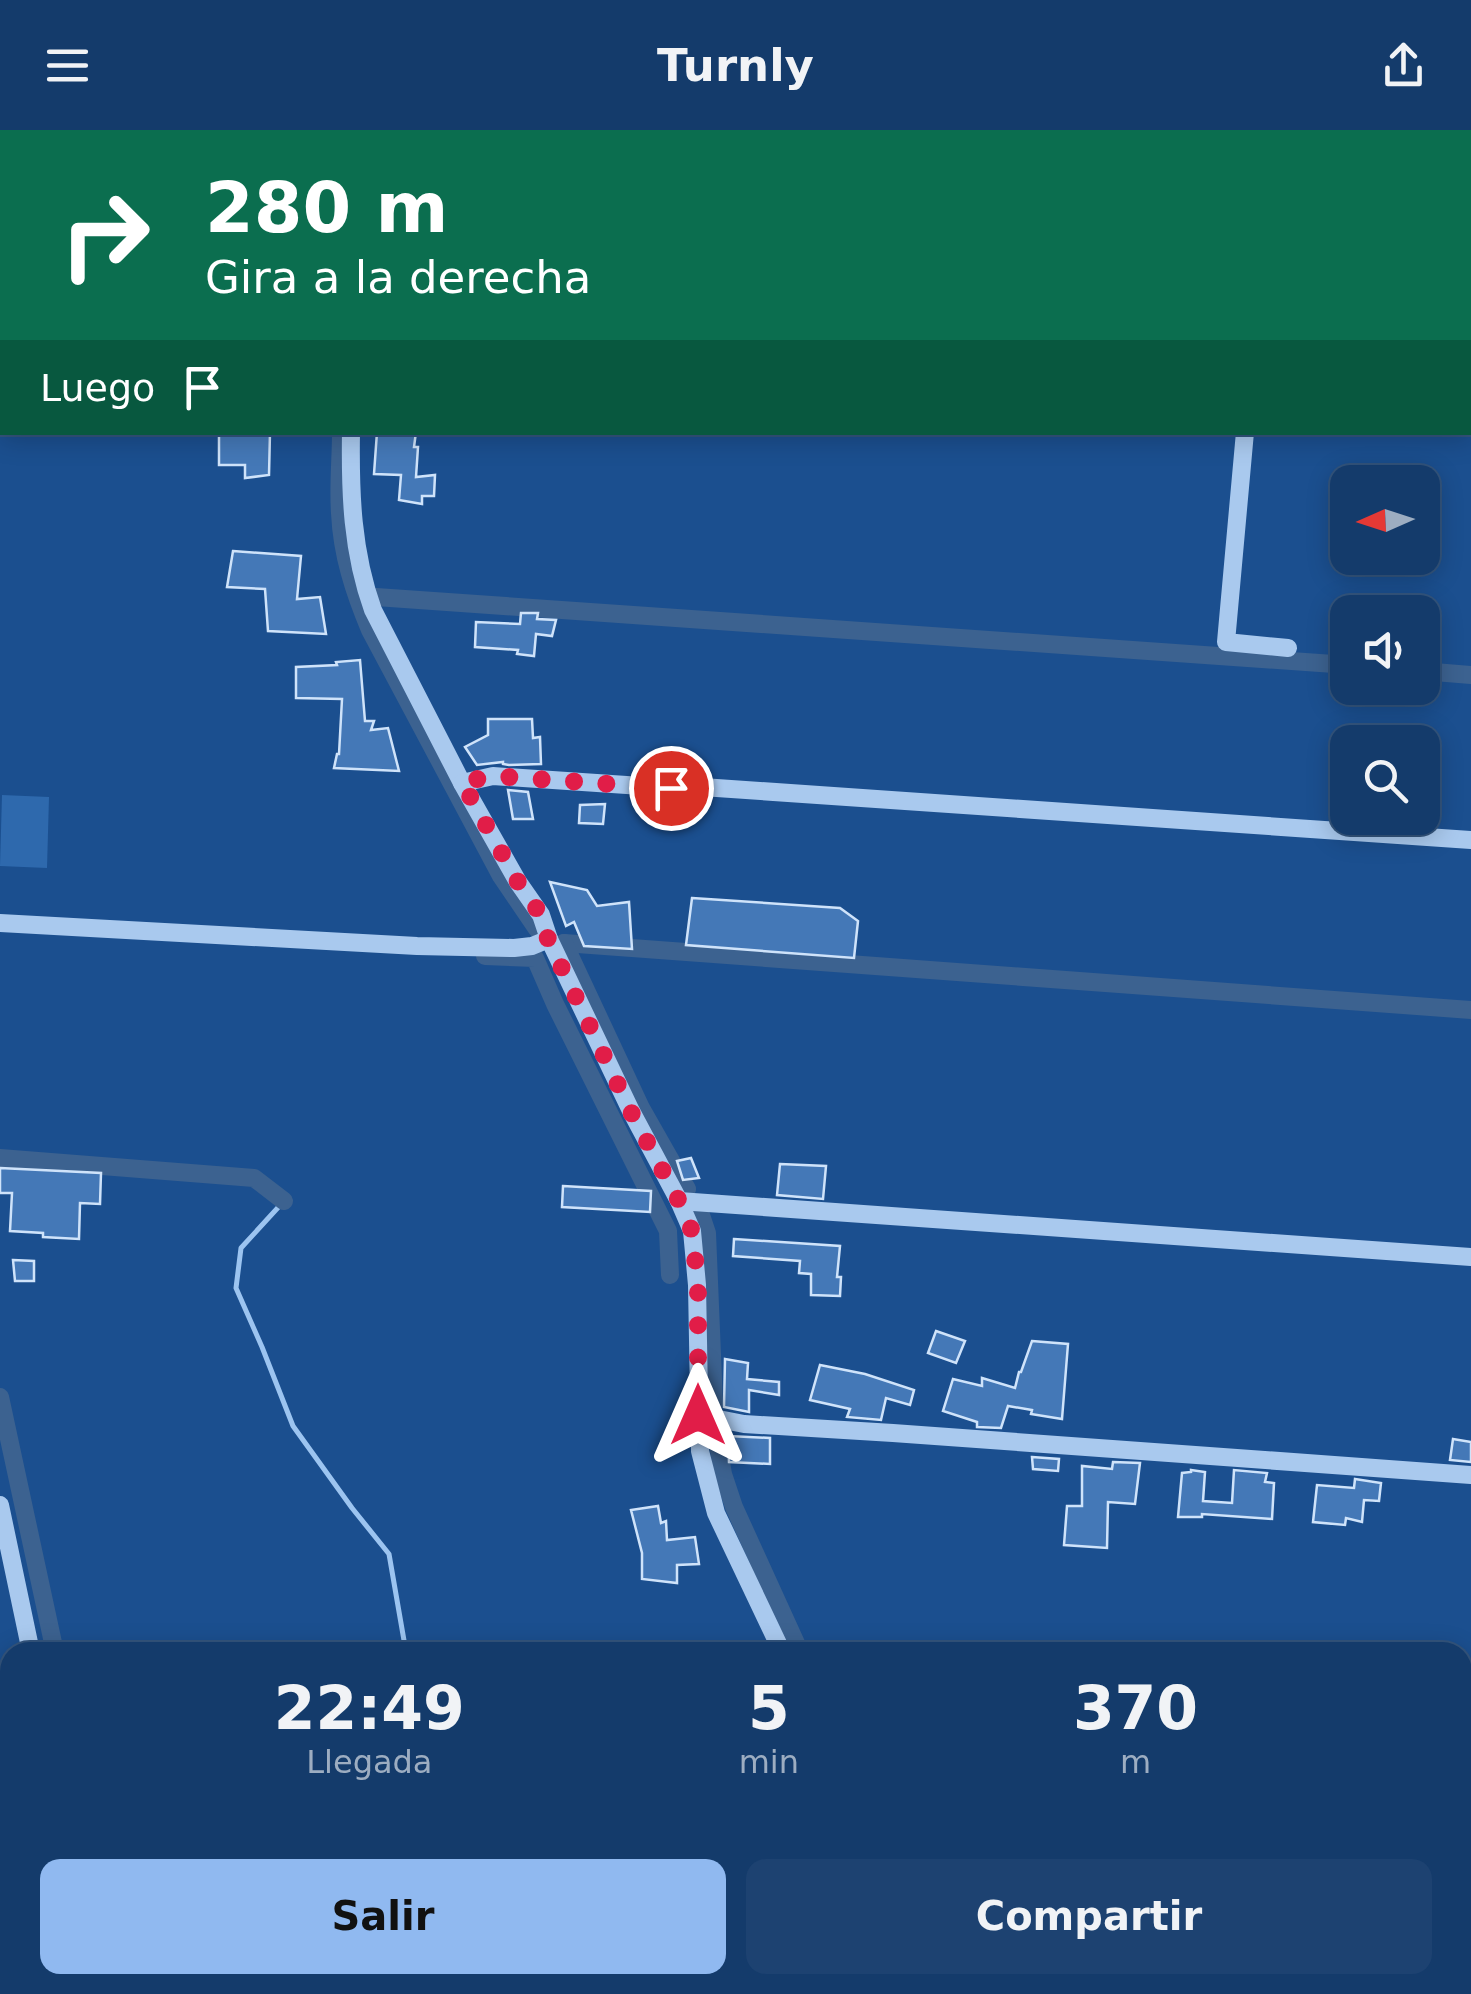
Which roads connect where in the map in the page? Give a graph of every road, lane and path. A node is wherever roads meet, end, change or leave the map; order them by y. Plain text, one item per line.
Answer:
1 (351, 435) edge
2 (1245, 435) edge
3 (1288, 648) dead end
4 (462, 782) junction
5 (1471, 840) edge
6 (0, 923) edge
7 (548, 939) junction
8 (679, 1201) junction
9 (1471, 1256) edge
10 (698, 1415) junction
11 (1471, 1475) edge
12 (1, 1517) edge
13 (29, 1642) edge
14 (777, 1642) edge

1 - 4 street
2 - 3 street
4 - 5 street
4 - 7 street
6 - 7 street
7 - 8 street
8 - 9 street
8 - 10 street
10 - 11 street
10 - 14 street
12 - 13 street

